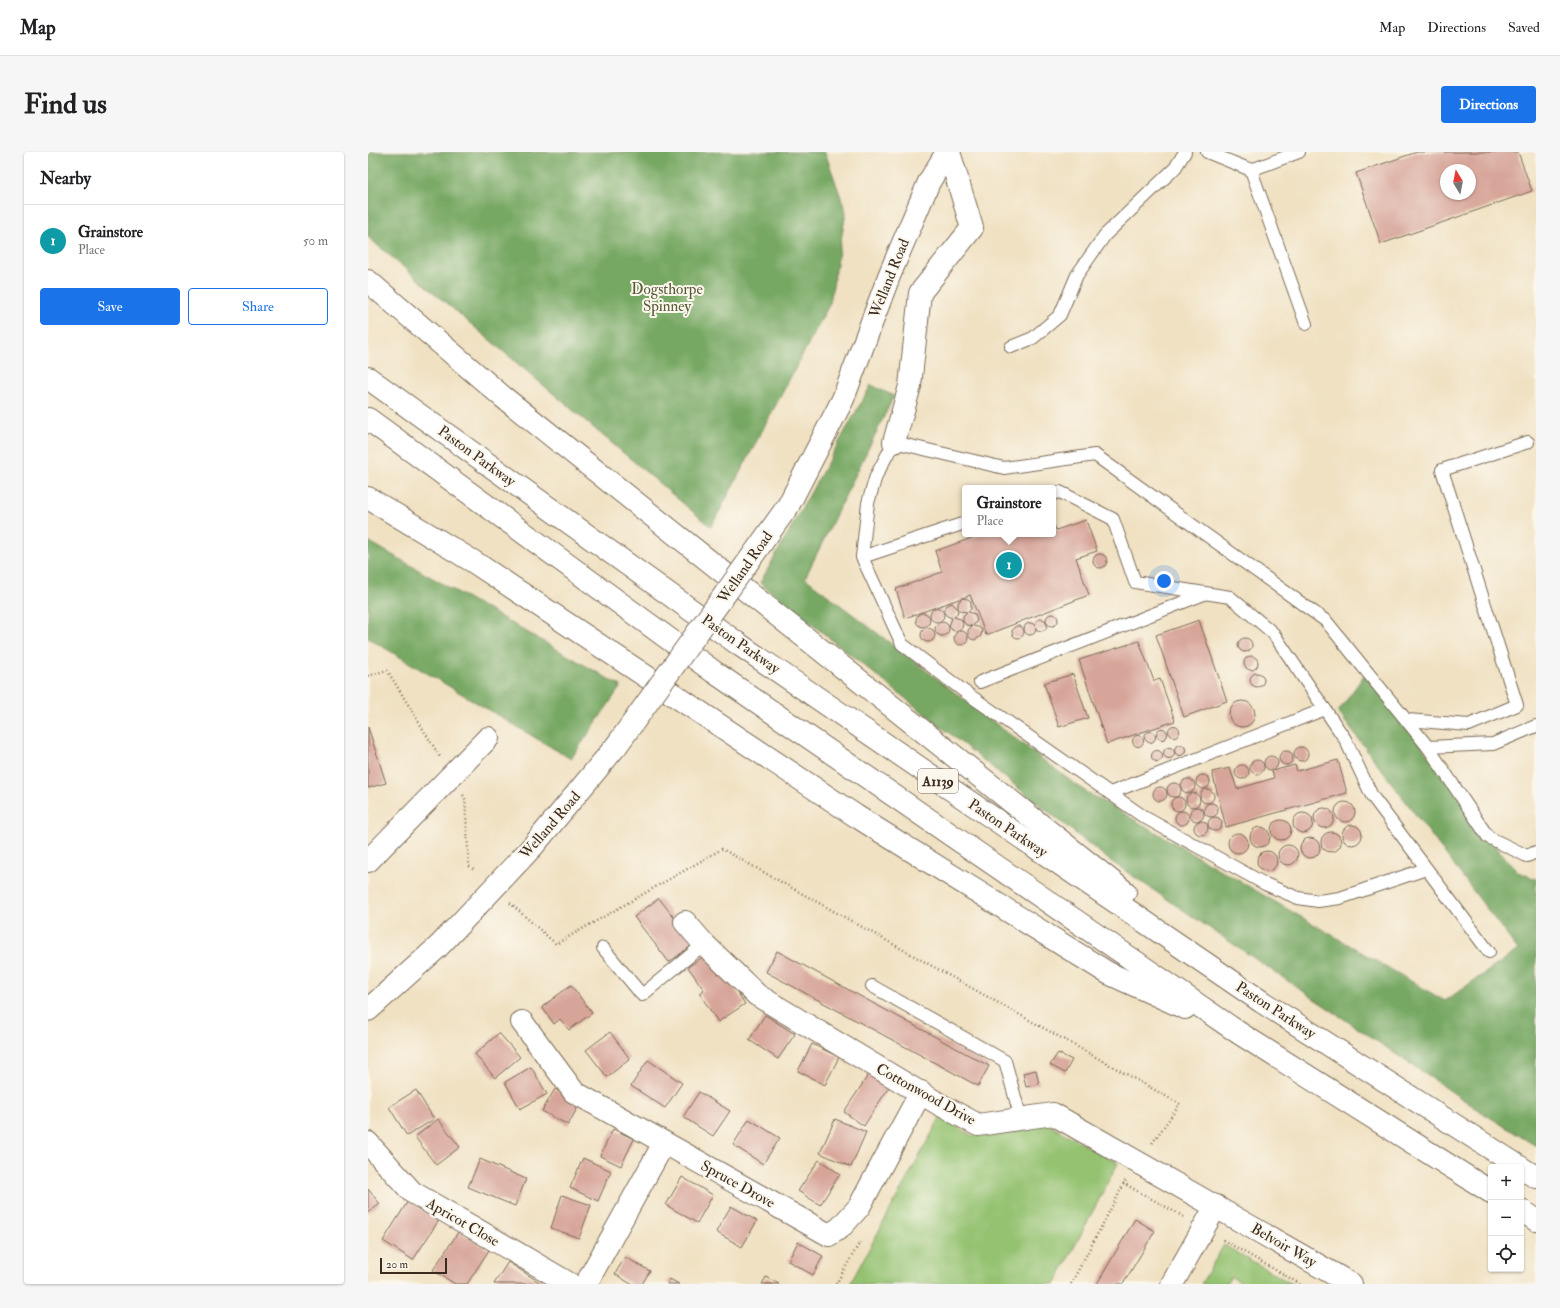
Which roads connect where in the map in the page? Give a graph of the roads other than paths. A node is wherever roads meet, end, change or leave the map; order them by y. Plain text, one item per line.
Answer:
1 (948, 152) edge
2 (1185, 152) edge
3 (1207, 152) edge
4 (1299, 152) edge
5 (1251, 170) junction
6 (368, 281) edge
7 (1306, 324) dead end
8 (1011, 347) dead end
9 (368, 378) edge
10 (368, 419) edge
11 (894, 442) junction
12 (1528, 442) dead end
13 (1056, 493) edge
14 (368, 498) edge
15 (962, 524) edge
16 (862, 557) junction
17 (1206, 593) junction
18 (980, 682) dead end
19 (1325, 709) junction
20 (1407, 720) junction
21 (1536, 726) edge
22 (488, 738) dead end
23 (1428, 747) junction
24 (1110, 793) junction
25 (1536, 852) edge
26 (368, 861) edge
27 (1426, 869) junction
28 (685, 922) dead end
29 (704, 944) junction
30 (603, 948) dead end
31 (1489, 952) dead end
32 (872, 986) dead end
33 (1262, 1002) junction
34 (368, 1010) edge
35 (522, 1022) dead end
36 (1239, 1032) junction
37 (921, 1092) junction
38 (1021, 1119) junction
39 (664, 1143) junction
40 (368, 1144) edge
41 (1515, 1164) edge
42 (1524, 1170) edge
43 (1536, 1177) edge
44 (1488, 1190) edge
45 (1216, 1206) junction
46 (1524, 1212) edge
47 (1536, 1220) edge
48 (570, 1284) edge
49 (586, 1284) edge
50 (1172, 1284) edge
51 (1351, 1284) edge

1 - 11 main road
1 - 34 main road, Welland Road, bridge
2 - 8 lane
3 - 5 lane
4 - 5 lane
5 - 7 lane
6 - 33 main road, A1139
9 - 33 main road, Paston Parkway / A1139
10 - 36 main road, A1139
11 - 16 lane
11 - 20 lane
12 - 20 lane
13 - 17 lane
14 - 36 main road, A1139
15 - 16 lane
16 - 24 lane
17 - 18 lane
17 - 19 lane
19 - 24 lane
19 - 27 lane
20 - 23 lane
21 - 23 lane
22 - 26 main road
23 - 25 lane
24 - 27 lane
27 - 31 lane
28 - 29 main road, Cottonwood Drive
29 - 30 lane
29 - 37 main road, Cottonwood Drive
32 - 38 lane
33 - 41 main road, Paston Parkway / A1139
35 - 39 main road, Spruce Drove
36 - 44 main road, A1139
37 - 38 main road, Cottonwood Drive
37 - 39 main road, Spruce Drove
38 - 45 main road, Cottonwood Drive
39 - 49 main road
40 - 48 main road, Apricot Close
42 - 43 main road, Paston Parkway / A1139
45 - 50 main road
45 - 51 main road, Belvoir Way
46 - 47 main road

